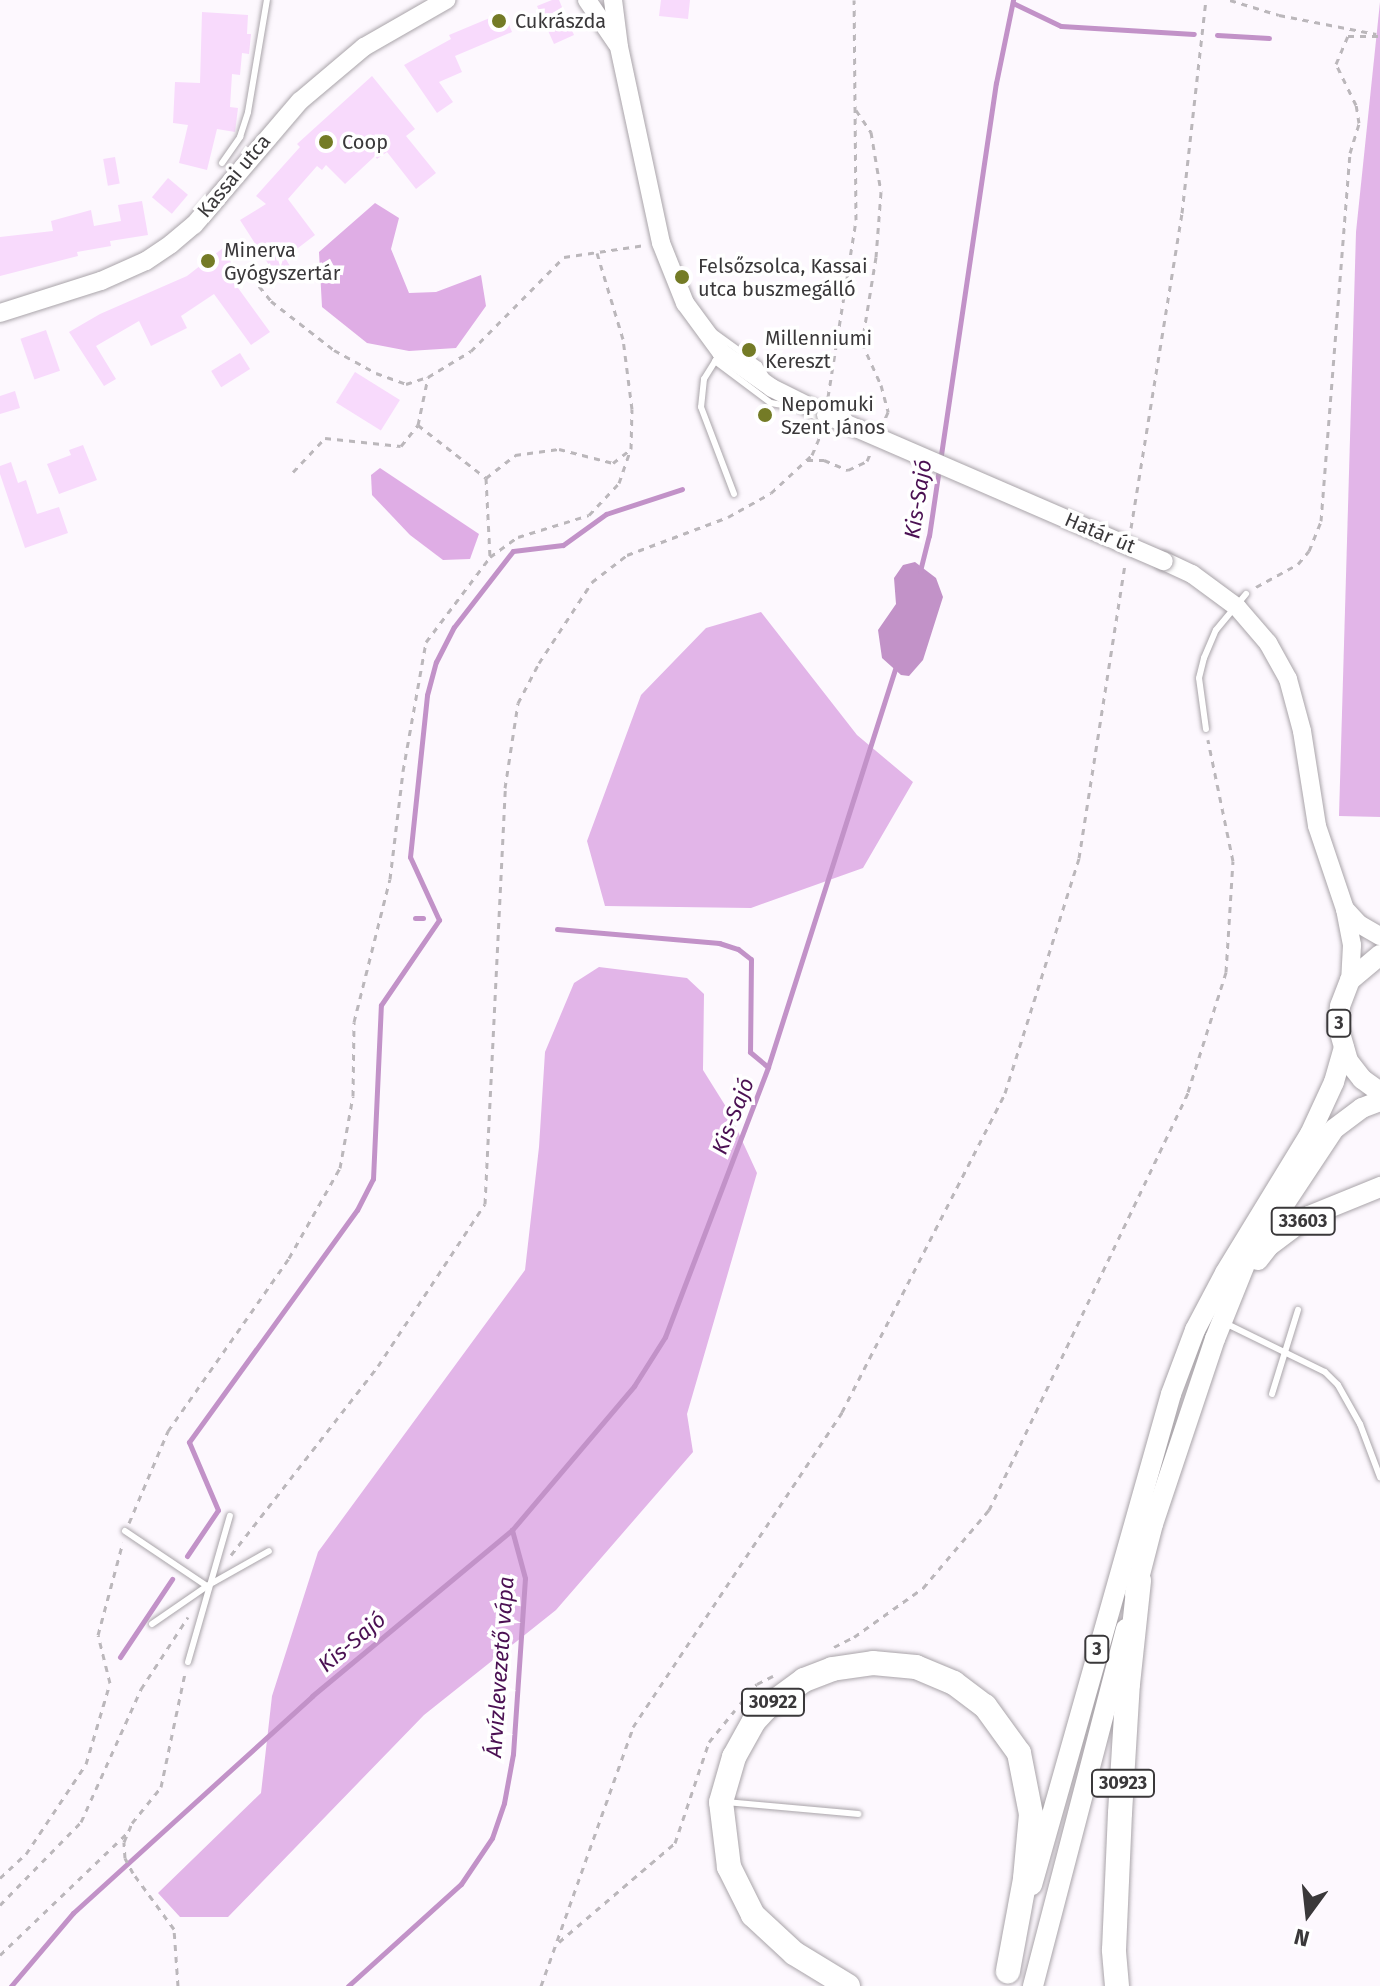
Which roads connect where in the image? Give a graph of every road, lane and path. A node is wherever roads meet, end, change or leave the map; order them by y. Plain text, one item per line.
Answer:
1 (267, 0) edge
2 (446, 0) edge
3 (587, 0) edge
4 (613, 0) edge
5 (854, 0) edge
6 (1206, 0) edge
7 (1230, 0) edge
8 (1380, 35) edge
9 (619, 47) junction
10 (854, 107) junction
11 (222, 163) dead end
12 (661, 243) junction
13 (597, 253) junction
14 (259, 286) dead end
15 (0, 313) edge
16 (698, 325) junction
17 (718, 357) junction
18 (428, 377) junction
19 (772, 388) junction
20 (823, 409) junction
21 (883, 424) dead end
22 (418, 425) junction
23 (872, 448) dead end
24 (631, 449) junction
25 (807, 460) junction
26 (293, 472) dead end
27 (486, 478) junction
28 (734, 494) dead end
29 (1131, 529) dead end
30 (490, 557) junction
31 (1125, 560) dead end
32 (1241, 600) junction
33 (1206, 729) joint
34 (1345, 909) junction
35 (1380, 936) edge
36 (1380, 955) edge
37 (1350, 980) junction
38 (1344, 1047) junction
39 (1380, 1092) edge
40 (1380, 1101) edge
41 (1380, 1187) edge
42 (1243, 1280) joint
43 (1298, 1310) dead end
44 (1222, 1321) junction
45 (1284, 1352) junction
46 (1272, 1394) dead end
47 (1380, 1477) edge
48 (230, 1516) dead end
49 (125, 1531) junction
50 (269, 1551) dead end
51 (226, 1562) dead end
52 (1139, 1581) junction
53 (207, 1586) junction
54 (152, 1624) dead end
55 (826, 1651) dead end
56 (188, 1662) joint
57 (784, 1670) dead end
58 (721, 1802) junction
59 (858, 1814) dead end
60 (129, 1830) junction
61 (0, 1878) edge
62 (0, 1905) edge
63 (556, 1944) junction
64 (0, 1955) edge
65 (1006, 1979) edge
66 (178, 1986) edge
67 (541, 1986) edge
68 (848, 1986) edge
69 (1033, 1986) edge
70 (1117, 1986) edge

1 - 11 lane
2 - 15 main road, Kassai utca
3 - 9 main road
4 - 9 main road, Határ út
5 - 10 path
6 - 29 path
7 - 8 path
8 - 32 path
9 - 12 main road, Határ út
10 - 20 path
10 - 21 path
12 - 13 path
12 - 16 main road, Határ út
13 - 18 path
13 - 24 path
14 - 18 path
16 - 17 main road, Határ út
16 - 19 lane
17 - 19 main road, Határ út
17 - 20 lane
17 - 28 lane
18 - 22 path
19 - 20 main road, Határ út
20 - 25 path
20 - 32 main road, Határ út, bridge
22 - 26 path
22 - 27 path
23 - 25 path
24 - 27 path
24 - 30 path
25 - 51 path
27 - 30 path
30 - 49 path
31 - 63 path
32 - 33 lane
32 - 34 main road, Határ út
33 - 55 path
34 - 35 main road
34 - 37 main road, Határ út
36 - 37 main road, 3
37 - 38 main road, 3
38 - 39 main road, 3
38 - 65 main road, 3
40 - 44 main road, 3
41 - 42 main road, 33603
42 - 44 main road, 3
43 - 45 lane
44 - 45 lane
44 - 52 main road, 3
45 - 46 lane
45 - 47 lane
48 - 53 lane
49 - 53 lane
49 - 61 path
50 - 53 lane
52 - 69 main road, 3
52 - 70 highway, 30923
53 - 54 lane
53 - 56 lane
53 - 62 path
56 - 60 path
57 - 63 path
58 - 59 lane
58 - 65 highway, 30922
58 - 68 highway, 30922
60 - 64 path
60 - 66 path
63 - 67 path

